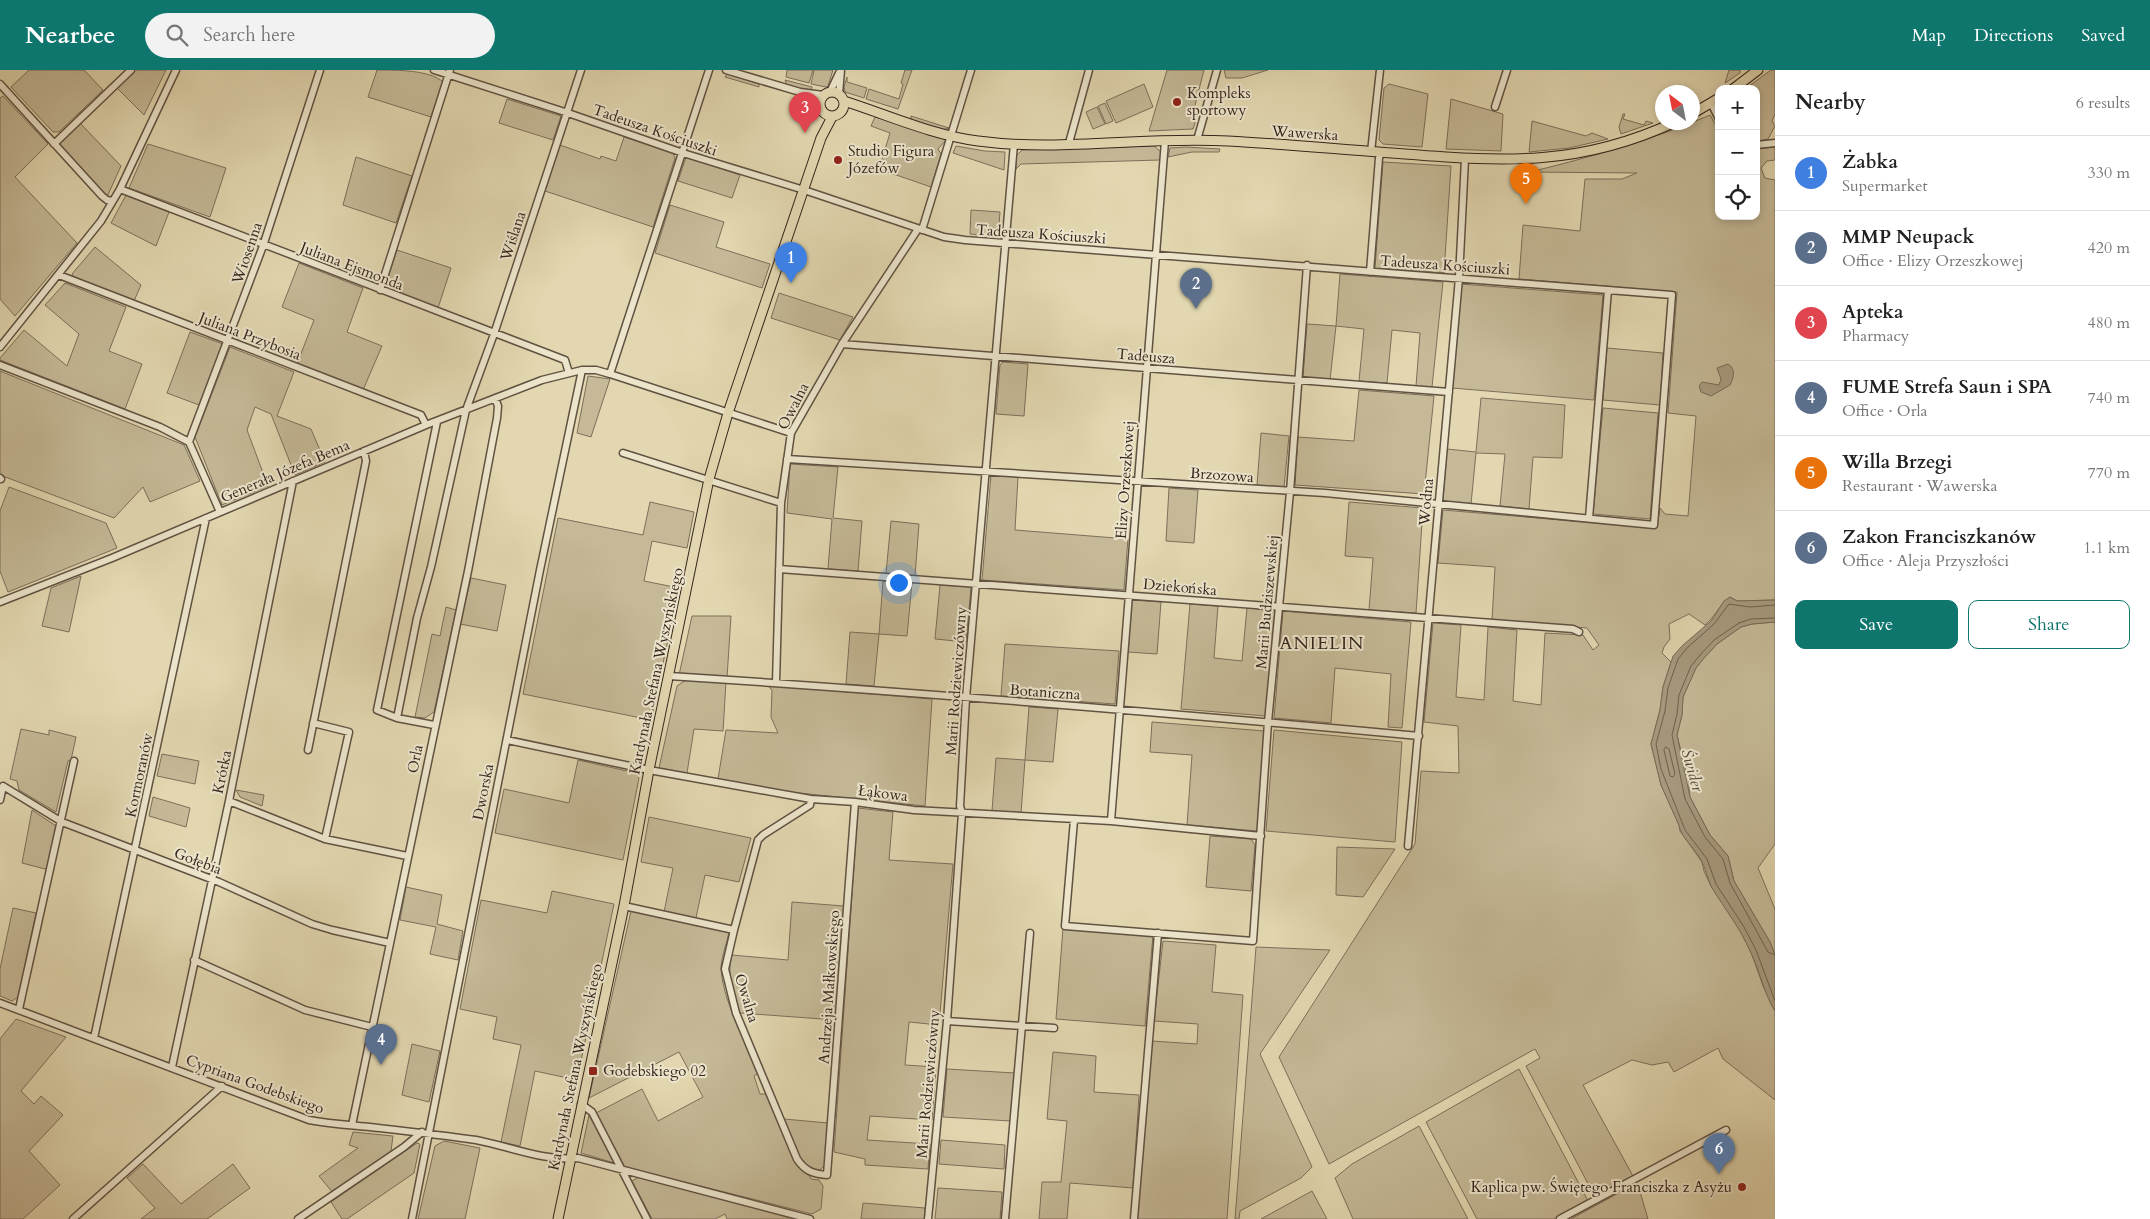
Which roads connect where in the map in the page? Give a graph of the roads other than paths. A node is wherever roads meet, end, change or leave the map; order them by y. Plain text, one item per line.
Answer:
1 (131, 70) edge
2 (176, 70) edge
3 (320, 70) edge
4 (434, 70) edge
5 (581, 70) edge
6 (710, 70) edge
7 (726, 70) edge
8 (841, 70) edge
9 (971, 70) edge
10 (1090, 70) edge
11 (1217, 70) edge
12 (1380, 70) edge
13 (1507, 70) edge
14 (1758, 70) edge
15 (449, 72) edge
16 (0, 84) edge
17 (1738, 85) edge
18 (800, 92) junction
19 (834, 96) junction
20 (1715, 101) edge
21 (1494, 107) dead end
22 (1700, 109) edge
23 (825, 111) junction
24 (842, 111) junction
25 (870, 111) junction
26 (568, 113) junction
27 (1655, 130) edge
28 (951, 135) junction
29 (1197, 140) junction
30 (1165, 141) junction
31 (1069, 143) junction
32 (1775, 143) edge
33 (54, 144) junction
34 (1014, 144) junction
35 (1760, 145) edge
36 (1376, 152) junction
37 (682, 153) junction
38 (1465, 159) junction
39 (120, 189) junction
40 (804, 190) junction
41 (112, 201) junction
42 (920, 230) junction
43 (1004, 243) junction
44 (264, 246) junction
45 (1156, 255) junction
46 (1306, 265) junction
47 (1370, 272) junction
48 (59, 276) junction
49 (1459, 278) junction
50 (380, 290) junction
51 (1608, 290) junction
52 (494, 334) junction
53 (228, 342) junction
54 (842, 344) junction
55 (0, 346) edge
56 (996, 358) junction
57 (0, 365) edge
58 (1146, 368) junction
59 (582, 370) junction
60 (569, 372) junction
61 (610, 374) junction
62 (1298, 382) junction
63 (1448, 392) junction
64 (495, 398) junction
65 (466, 410) junction
66 (728, 413) junction
67 (437, 422) junction
68 (426, 425) junction
69 (791, 433) junction
70 (189, 442) junction
71 (364, 451) junction
72 (623, 453) dead end
73 (787, 459) junction
74 (987, 471) junction
75 (709, 479) junction
76 (293, 481) junction
77 (1137, 482) junction
78 (1290, 492) junction
79 (781, 503) junction
80 (1438, 505) junction
81 (220, 512) junction
82 (206, 518) junction
83 (1589, 518) junction
84 (1654, 525) joint
85 (779, 569) junction
86 (976, 584) junction
87 (1130, 595) junction
88 (0, 602) edge
89 (1279, 607) junction
90 (1429, 618) junction
91 (1579, 632) dead end
92 (669, 676) junction
93 (776, 683) junction
94 (966, 698) junction
95 (1120, 710) junction
96 (397, 718) junction
97 (1268, 722) junction
98 (313, 723) junction
99 (434, 725) junction
100 (1419, 736) junction
101 (506, 740) junction
102 (308, 750) dead end
103 (74, 760) dead end
104 (649, 770) junction
105 (811, 799) junction
106 (0, 800) edge
107 (229, 802) junction
108 (855, 802) junction
109 (962, 813) junction
110 (1074, 820) junction
111 (1111, 821) junction
112 (62, 822) junction
113 (1261, 836) junction
114 (325, 839) junction
115 (1408, 846) dead end
116 (135, 851) junction
117 (407, 856) junction
118 (211, 880) junction
119 (624, 906) junction
120 (734, 930) junction
121 (1030, 932) dead end
122 (1158, 933) junction
123 (390, 943) junction
124 (194, 960) junction
125 (0, 1003) edge
126 (19, 1009) junction
127 (947, 1021) junction
128 (1021, 1026) junction
129 (372, 1027) junction
130 (1054, 1028) dead end
131 (94, 1038) junction
132 (172, 1067) junction
133 (222, 1086) junction
134 (581, 1104) junction
135 (352, 1125) junction
136 (1726, 1130) dead end
137 (422, 1132) junction
138 (429, 1134) junction
139 (570, 1159) junction
140 (622, 1169) junction
141 (827, 1175) joint
142 (73, 1219) edge
143 (298, 1219) edge
144 (412, 1219) edge
145 (558, 1219) edge
146 (647, 1219) edge
147 (810, 1219) edge
148 (928, 1219) edge
149 (1005, 1219) edge
150 (1134, 1219) edge
151 (1560, 1219) edge

1 - 33 street
2 - 39 street
3 - 44 street, Wiosenna
4 - 15 street, Tadeusza Kościuszki
5 - 26 street, Wiślana
6 - 37 street
7 - 18 street, Wawerska
8 - 19 street
9 - 28 street, Owalna
10 - 31 street
11 - 29 street
12 - 36 street
13 - 21 street
14 - 17 main road
15 - 26 street, Tadeusza Kościuszki
15 - 50 street
16 - 33 street
18 - 19 street, Wawerska
18 - 23 street, Wawerska
19 - 23 main road, Kardynała Stefana Wyszyńskiego
19 - 24 main road
19 - 25 main road, Wawerska
20 - 22 main road
23 - 24 main road
23 - 40 main road, Kardynała Stefana Wyszyńskiego
24 - 25 main road, Wawerska
25 - 28 main road, Wawerska
26 - 37 street, Tadeusza Kościuszki
26 - 52 street, Wiślana
27 - 38 main road, Wawerska
28 - 34 main road, Wawerska
28 - 42 street, Owalna
29 - 30 main road, Wawerska
29 - 36 main road, Wawerska
30 - 31 main road, Wawerska
30 - 45 street, Elizy Orzeszkowej
31 - 34 main road, Wawerska
32 - 35 street
33 - 41 street
34 - 43 street, Marii Rodziewiczówny
36 - 38 main road, Wawerska
36 - 47 street
37 - 40 street, Tadeusza Kościuszki
37 - 61 street
38 - 49 street, Wodna
39 - 41 street
39 - 44 street, Juliana Ejsmonda
40 - 42 street, Tadeusza Kościuszki
40 - 66 main road, Kardynała Stefana Wyszyńskiego
41 - 48 street
42 - 43 street, Tadeusza Kościuszki
42 - 54 street, Owalna
43 - 45 street, Tadeusza Kościuszki
43 - 56 street, Marii Rodziewiczówny
44 - 50 street, Juliana Ejsmonda
44 - 53 street, Wiosenna
45 - 46 street, Tadeusza Kościuszki
45 - 58 street, Elizy Orzeszkowej
46 - 47 street, Tadeusza Kościuszki
46 - 62 street, Marii Budziszewskiej
47 - 49 street, Tadeusza Kościuszki
48 - 53 street, Juliana Przybosia
48 - 55 street
49 - 51 street, Tadeusza Kościuszki
49 - 63 street, Wodna
50 - 52 street, Juliana Ejsmonda
51 - 83 street
51 - 84 street, Tadeusza Kościuszki
52 - 60 street, Juliana Ejsmonda
52 - 65 street, Wiślana
53 - 68 street, Juliana Przybosia
53 - 70 street, Wiosenna
54 - 56 street, Tadeusza
54 - 69 street, Owalna
56 - 58 street, Tadeusza
56 - 74 street, Marii Rodziewiczówny
57 - 70 street
58 - 62 street, Tadeusza
58 - 77 street, Elizy Orzeszkowej
59 - 60 street, Generała Józefa Bema
59 - 61 street
59 - 101 street, Dworska
60 - 64 street, Generała Józefa Bema
61 - 66 street
62 - 63 street, Tadeusza
62 - 78 street, Marii Budziszewskiej
63 - 80 street, Wodna
64 - 65 street, Generała Józefa Bema
64 - 99 street, Orla
65 - 67 street, Generała Józefa Bema
65 - 96 street, Wiślana
66 - 69 street
66 - 75 main road, Kardynała Stefana Wyszyńskiego
67 - 68 street, Generała Józefa Bema
67 - 96 street
68 - 71 street, Generała Józefa Bema
69 - 73 street, Owalna
70 - 81 street
71 - 76 street, Generała Józefa Bema
71 - 98 street
72 - 75 street
73 - 74 street, Brzozowa
73 - 79 street, Owalna
74 - 77 street, Brzozowa
74 - 86 street, Marii Rodziewiczówny
75 - 79 street
75 - 92 main road, Kardynała Stefana Wyszyńskiego
76 - 81 street, Generała Józefa Bema
76 - 107 street, Krótka
77 - 78 street, Brzozowa
77 - 87 street, Elizy Orzeszkowej
78 - 80 street, Brzozowa
78 - 89 street, Marii Budziszewskiej
79 - 85 street, Owalna
80 - 83 street, Brzozowa
80 - 90 street, Wodna
81 - 82 street, Generała Józefa Bema
82 - 88 street, Generała Józefa Bema
82 - 116 street, Kormoranów
83 - 84 street, Brzozowa
85 - 86 street, Dziekońska
85 - 93 street, Owalna
86 - 87 street, Dziekońska
86 - 94 street, Marii Rodziewiczówny
87 - 89 street, Dziekońska
87 - 95 street, Elizy Orzeszkowej
89 - 90 street, Dziekońska
89 - 97 street, Marii Budziszewskiej
90 - 91 street, Dziekońska
90 - 100 street, Wodna
92 - 93 street, Botaniczna
92 - 104 main road, Kardynała Stefana Wyszyńskiego
93 - 94 street, Botaniczna
94 - 95 street, Botaniczna
94 - 109 street, Marii Rodziewiczówny
95 - 97 street, Botaniczna
95 - 111 street, Elizy Orzeszkowej
96 - 99 street
97 - 100 street, Botaniczna
97 - 113 street, Marii Budziszewskiej
98 - 102 street
98 - 114 street
99 - 117 street, Orla
100 - 115 street, Wodna
101 - 104 street, Łąkowa
101 - 138 street, Dworska
103 - 112 street
104 - 105 street, Łąkowa
104 - 119 main road, Kardynała Stefana Wyszyńskiego
105 - 108 street, Łąkowa
105 - 120 street, Owalna
106 - 112 street, Gołębia
107 - 114 street
107 - 118 street, Krótka
108 - 109 street, Łąkowa
108 - 141 street, Andrzeja Małkowskiego
109 - 110 street, Łąkowa
109 - 127 street, Marii Rodziewiczówny
110 - 111 street, Łąkowa
110 - 122 street
111 - 113 street, Łąkowa
112 - 116 street, Gołębia
112 - 126 street
113 - 122 street, Marii Budziszewskiej
114 - 117 street
116 - 118 street, Gołębia
116 - 131 street, Kormoranów
117 - 123 street, Orla
118 - 123 street, Gołębia
118 - 124 street, Krótka
119 - 120 street
119 - 134 main road, Kardynała Stefana Wyszyńskiego
120 - 141 street, Owalna
121 - 128 street
122 - 150 street
123 - 129 street, Orla
124 - 129 street
124 - 132 street, Krótka
125 - 126 street, Cypriana Godebskiego
126 - 131 street, Cypriana Godebskiego
127 - 128 street
127 - 148 street, Marii Rodziewiczówny
128 - 130 street
128 - 149 street
129 - 135 street, Orla
131 - 132 street, Cypriana Godebskiego
132 - 133 street, Cypriana Godebskiego
133 - 135 street, Cypriana Godebskiego
133 - 142 street
134 - 139 main road, Kardynała Stefana Wyszyńskiego
134 - 140 street
135 - 137 street, Cypriana Godebskiego
136 - 151 street
137 - 138 street, Cypriana Godebskiego
137 - 143 street
138 - 139 street, Cypriana Godebskiego
138 - 144 street, Dworska
139 - 140 street, Cypriana Godebskiego
139 - 145 main road, Kardynała Stefana Wyszyńskiego
140 - 146 street
140 - 147 street, Cypriana Godebskiego

